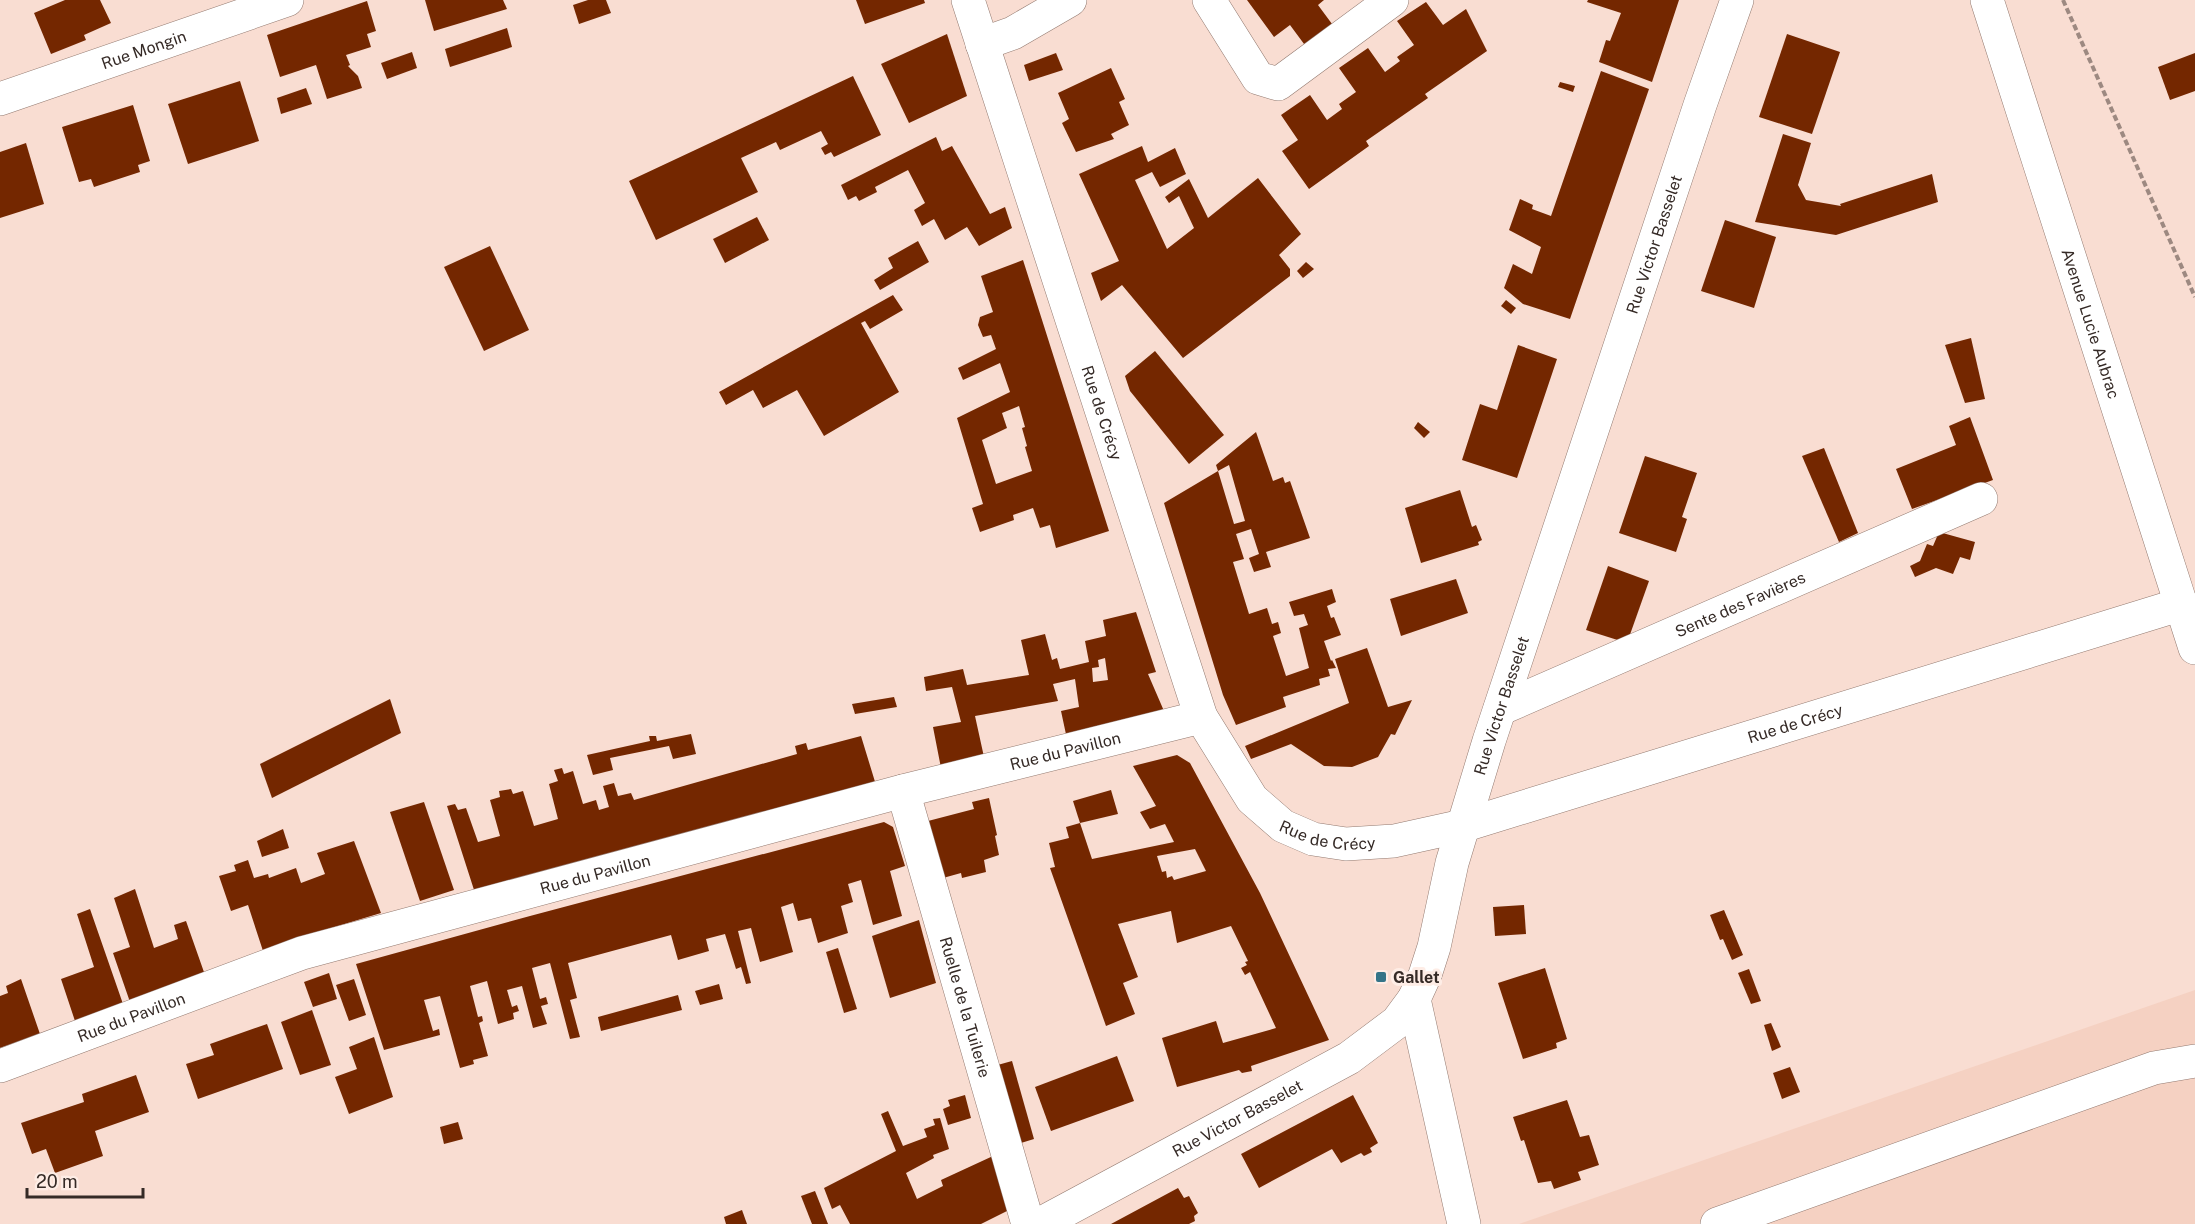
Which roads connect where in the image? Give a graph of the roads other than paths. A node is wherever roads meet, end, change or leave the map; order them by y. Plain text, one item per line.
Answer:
1 (287, 0) edge
2 (968, 0) edge
3 (1070, 0) edge
4 (1209, 0) edge
5 (1392, 0) edge
6 (1737, 0) edge
7 (1988, 0) edge
8 (982, 44) junction
9 (0, 99) edge
10 (1981, 500) dead end
11 (2182, 604) junction
12 (2195, 648) edge
13 (1500, 709) junction
14 (1201, 717) junction
15 (903, 791) junction
16 (1462, 826) junction
17 (1414, 999) junction
18 (2195, 1061) edge
19 (0, 1066) edge
20 (1028, 1224) edge
21 (1040, 1224) edge
22 (1464, 1224) edge
23 (1718, 1224) edge

1 - 9 street, Rue Mongin
2 - 8 street, Rue de Crécy
3 - 8 street
4 - 5 street
6 - 13 street, Rue Victor Basselet
7 - 11 street, Avenue Lucie Aubrac
8 - 14 street, Rue de Crécy
10 - 13 street, Sente des Favières
11 - 12 street, Avenue Lucie Aubrac
11 - 16 street, Rue de Crécy
13 - 16 street, Rue Victor Basselet
14 - 15 street, Rue du Pavillon
14 - 16 street, Rue de Crécy
15 - 19 street, Rue du Pavillon
15 - 20 street, Ruelle de la Tuilerie
16 - 17 street, Rue Victor Basselet
17 - 21 street, Rue Victor Basselet
17 - 22 street
18 - 23 street

